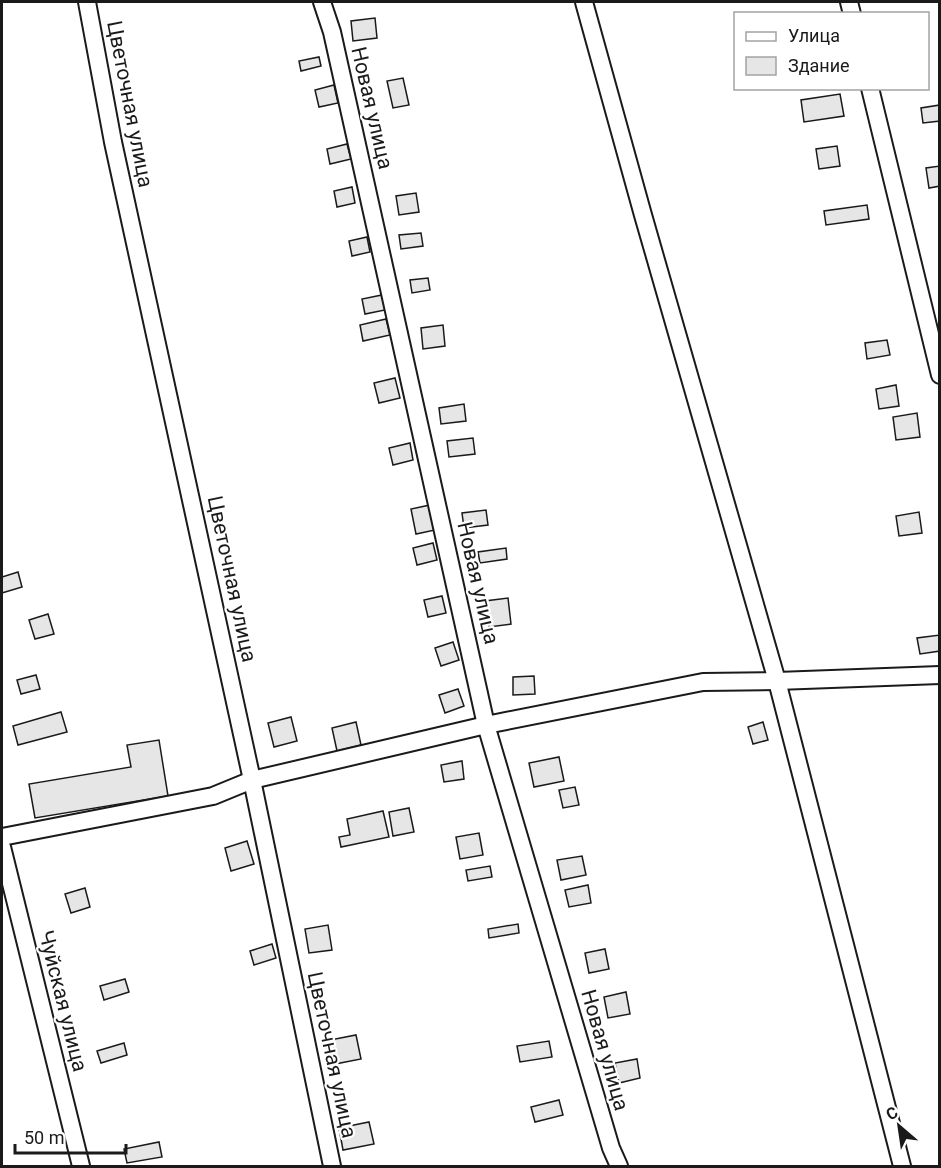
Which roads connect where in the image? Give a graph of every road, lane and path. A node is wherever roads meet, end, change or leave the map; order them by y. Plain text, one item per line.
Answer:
1 (87, 2) edge
2 (322, 2) edge
3 (584, 2) edge
4 (870, 90) edge
5 (939, 375) edge
6 (939, 675) edge
7 (777, 681) junction
8 (486, 725) junction
9 (252, 780) junction
10 (2, 837) edge
11 (2, 846) edge
12 (81, 1167) edge
13 (332, 1167) edge
14 (619, 1167) edge
15 (902, 1167) edge

1 - 9 street, Цветочная улица
2 - 8 street, Новая улица
3 - 7 street
4 - 5 street
6 - 7 street
7 - 8 street
7 - 15 street
8 - 9 street
8 - 14 street, Новая улица
9 - 10 street
9 - 13 street, Цветочная улица
11 - 12 street, Чуйская улица

